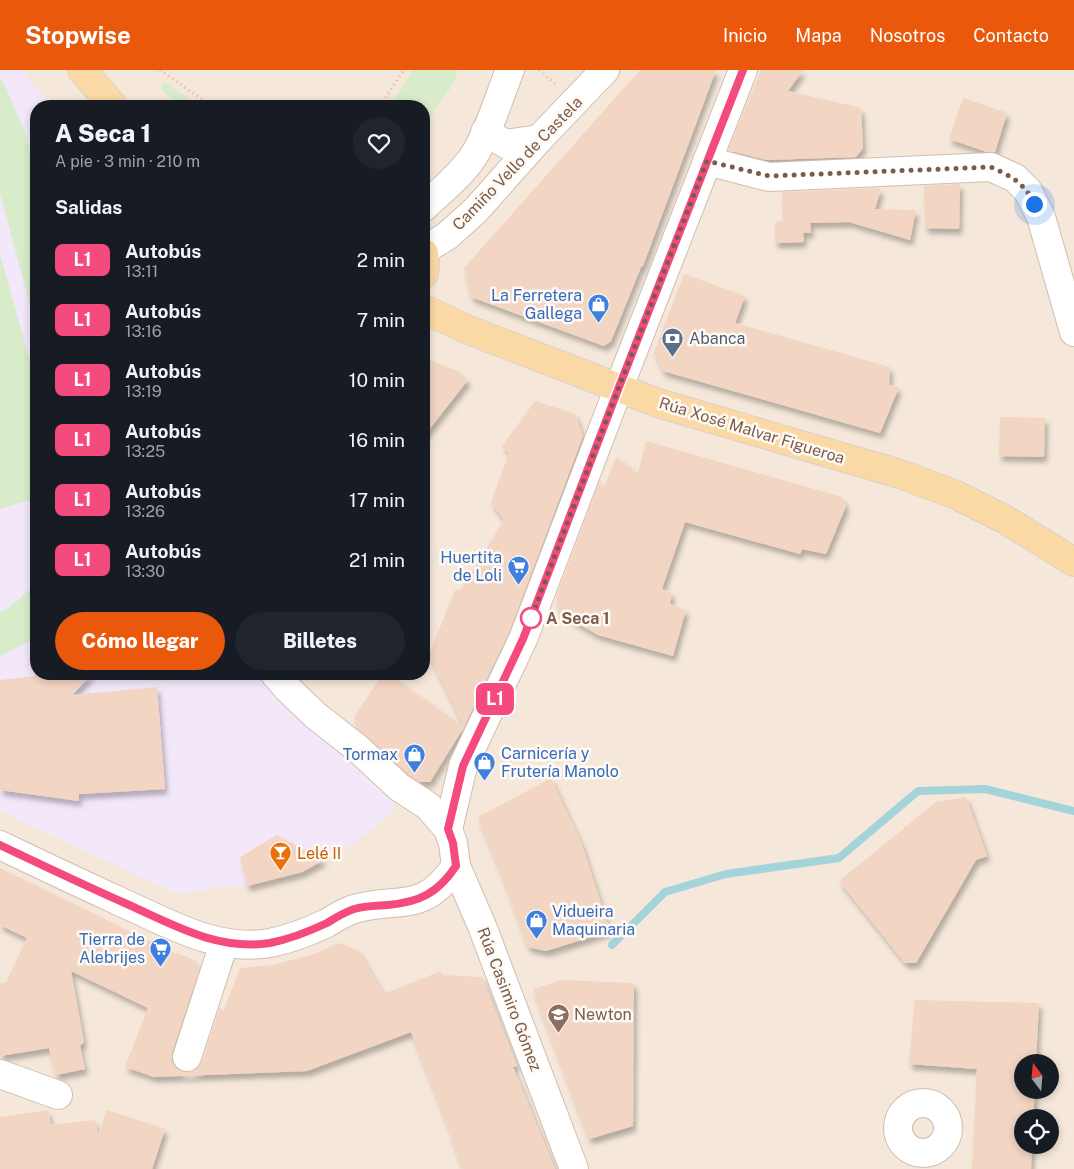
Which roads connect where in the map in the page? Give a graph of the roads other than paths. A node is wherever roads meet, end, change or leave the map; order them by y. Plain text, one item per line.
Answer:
1 (82, 70) edge
2 (510, 70) edge
3 (605, 70) edge
4 (743, 70) edge
5 (108, 100) edge
6 (485, 132) junction
7 (539, 139) junction
8 (707, 161) junction
9 (430, 201) edge
10 (430, 248) edge
11 (430, 312) edge
12 (1074, 332) edge
13 (619, 387) junction
14 (1074, 562) edge
15 (280, 680) edge
16 (448, 829) junction
17 (0, 845) edge
18 (456, 866) junction
19 (224, 943) junction
20 (187, 1057) dead end
21 (0, 1074) edge
22 (58, 1095) dead end
23 (574, 1169) edge

1 - 5 main road
2 - 6 street
3 - 7 street, Camiño Vello de Castela
4 - 8 street
6 - 7 street
6 - 9 street
7 - 10 street, Camiño Vello de Castela
8 - 12 street
8 - 13 street
11 - 13 main road, Rúa Xosé Malvar Figueroa
13 - 14 main road, Rúa Xosé Malvar Figueroa
13 - 16 street
15 - 16 street
16 - 18 street, Rúa Casimiro Gómez
17 - 19 street
18 - 19 street
18 - 23 street, Rúa Casimiro Gómez
19 - 20 street
21 - 22 street

